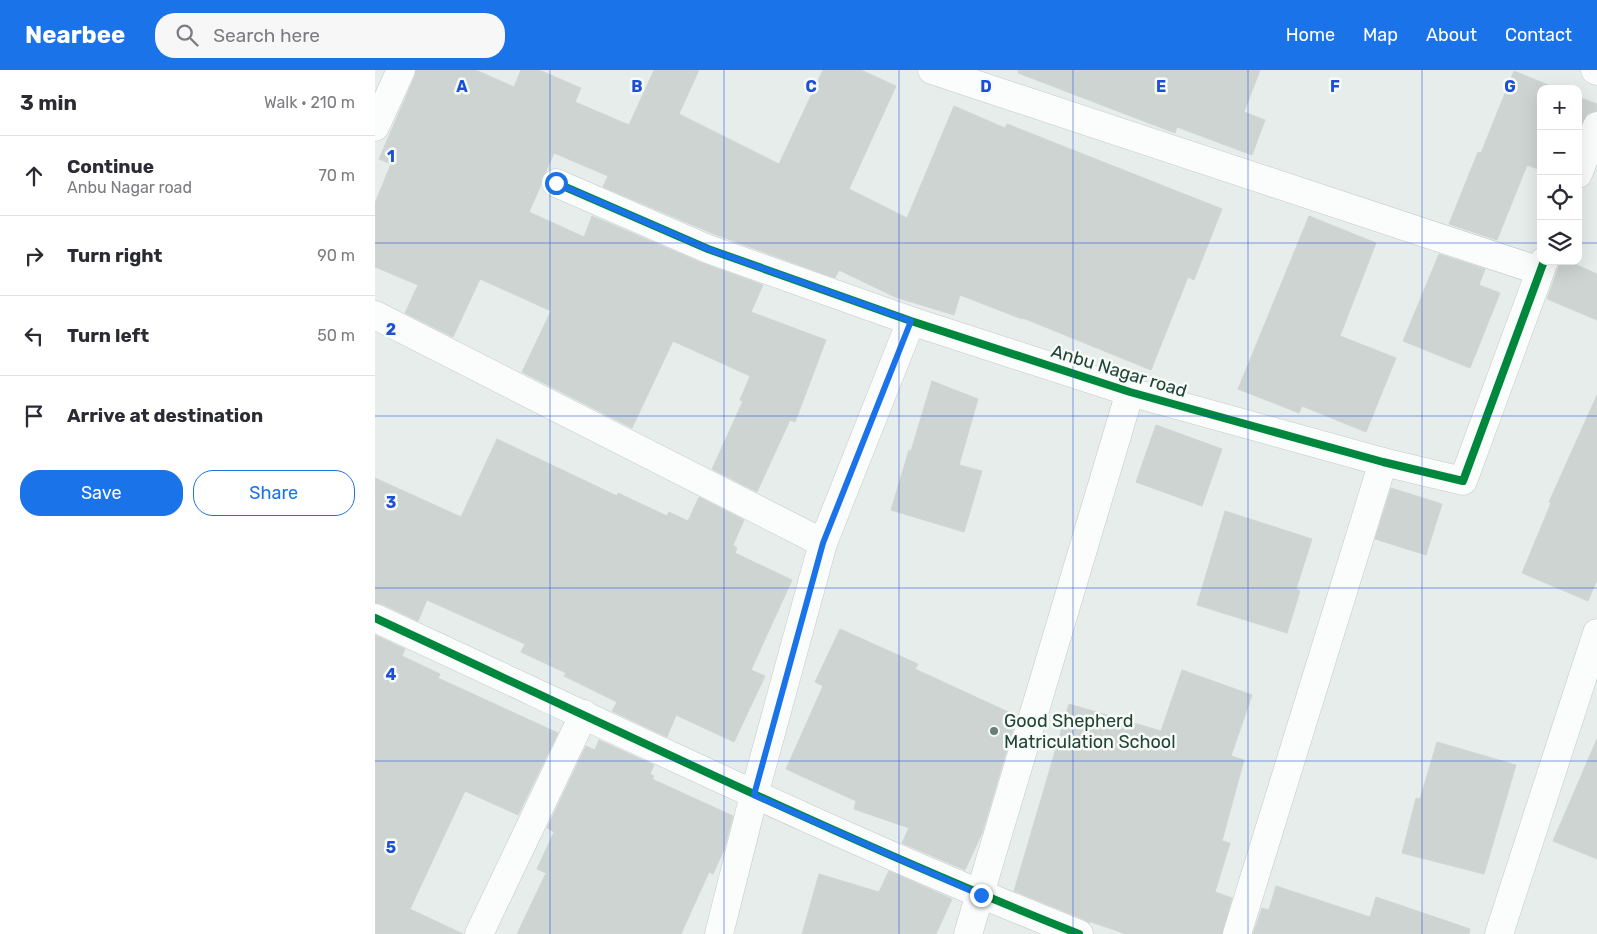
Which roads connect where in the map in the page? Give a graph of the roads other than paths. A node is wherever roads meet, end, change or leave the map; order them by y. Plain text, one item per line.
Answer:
1 (401, 70) edge
2 (932, 70) edge
3 (999, 81) edge
4 (1597, 126) edge
5 (375, 127) edge
6 (1582, 164) edge
7 (556, 183) dead end
8 (1542, 266) edge
9 (375, 315) edge
10 (911, 321) junction
11 (1130, 392) junction
12 (1383, 462) junction
13 (823, 543) junction
14 (375, 618) edge
15 (1597, 633) edge
16 (584, 714) junction
17 (754, 795) junction
18 (981, 895) junction
19 (479, 934) edge
20 (719, 934) edge
21 (968, 934) edge
22 (1079, 934) edge
23 (1237, 934) edge
24 (1499, 934) edge

1 - 5 street
2 - 3 street
3 - 8 street
4 - 6 street
7 - 10 street, Anbu Nagar road
8 - 12 street, Anbu Nagar road
9 - 13 street
10 - 11 street, Anbu Nagar road
10 - 13 street
11 - 12 street, Anbu Nagar road
11 - 18 street
12 - 23 street
13 - 17 street
14 - 16 street
15 - 24 street
16 - 17 street
16 - 19 street
17 - 18 street
17 - 20 street
18 - 21 street
18 - 22 street

